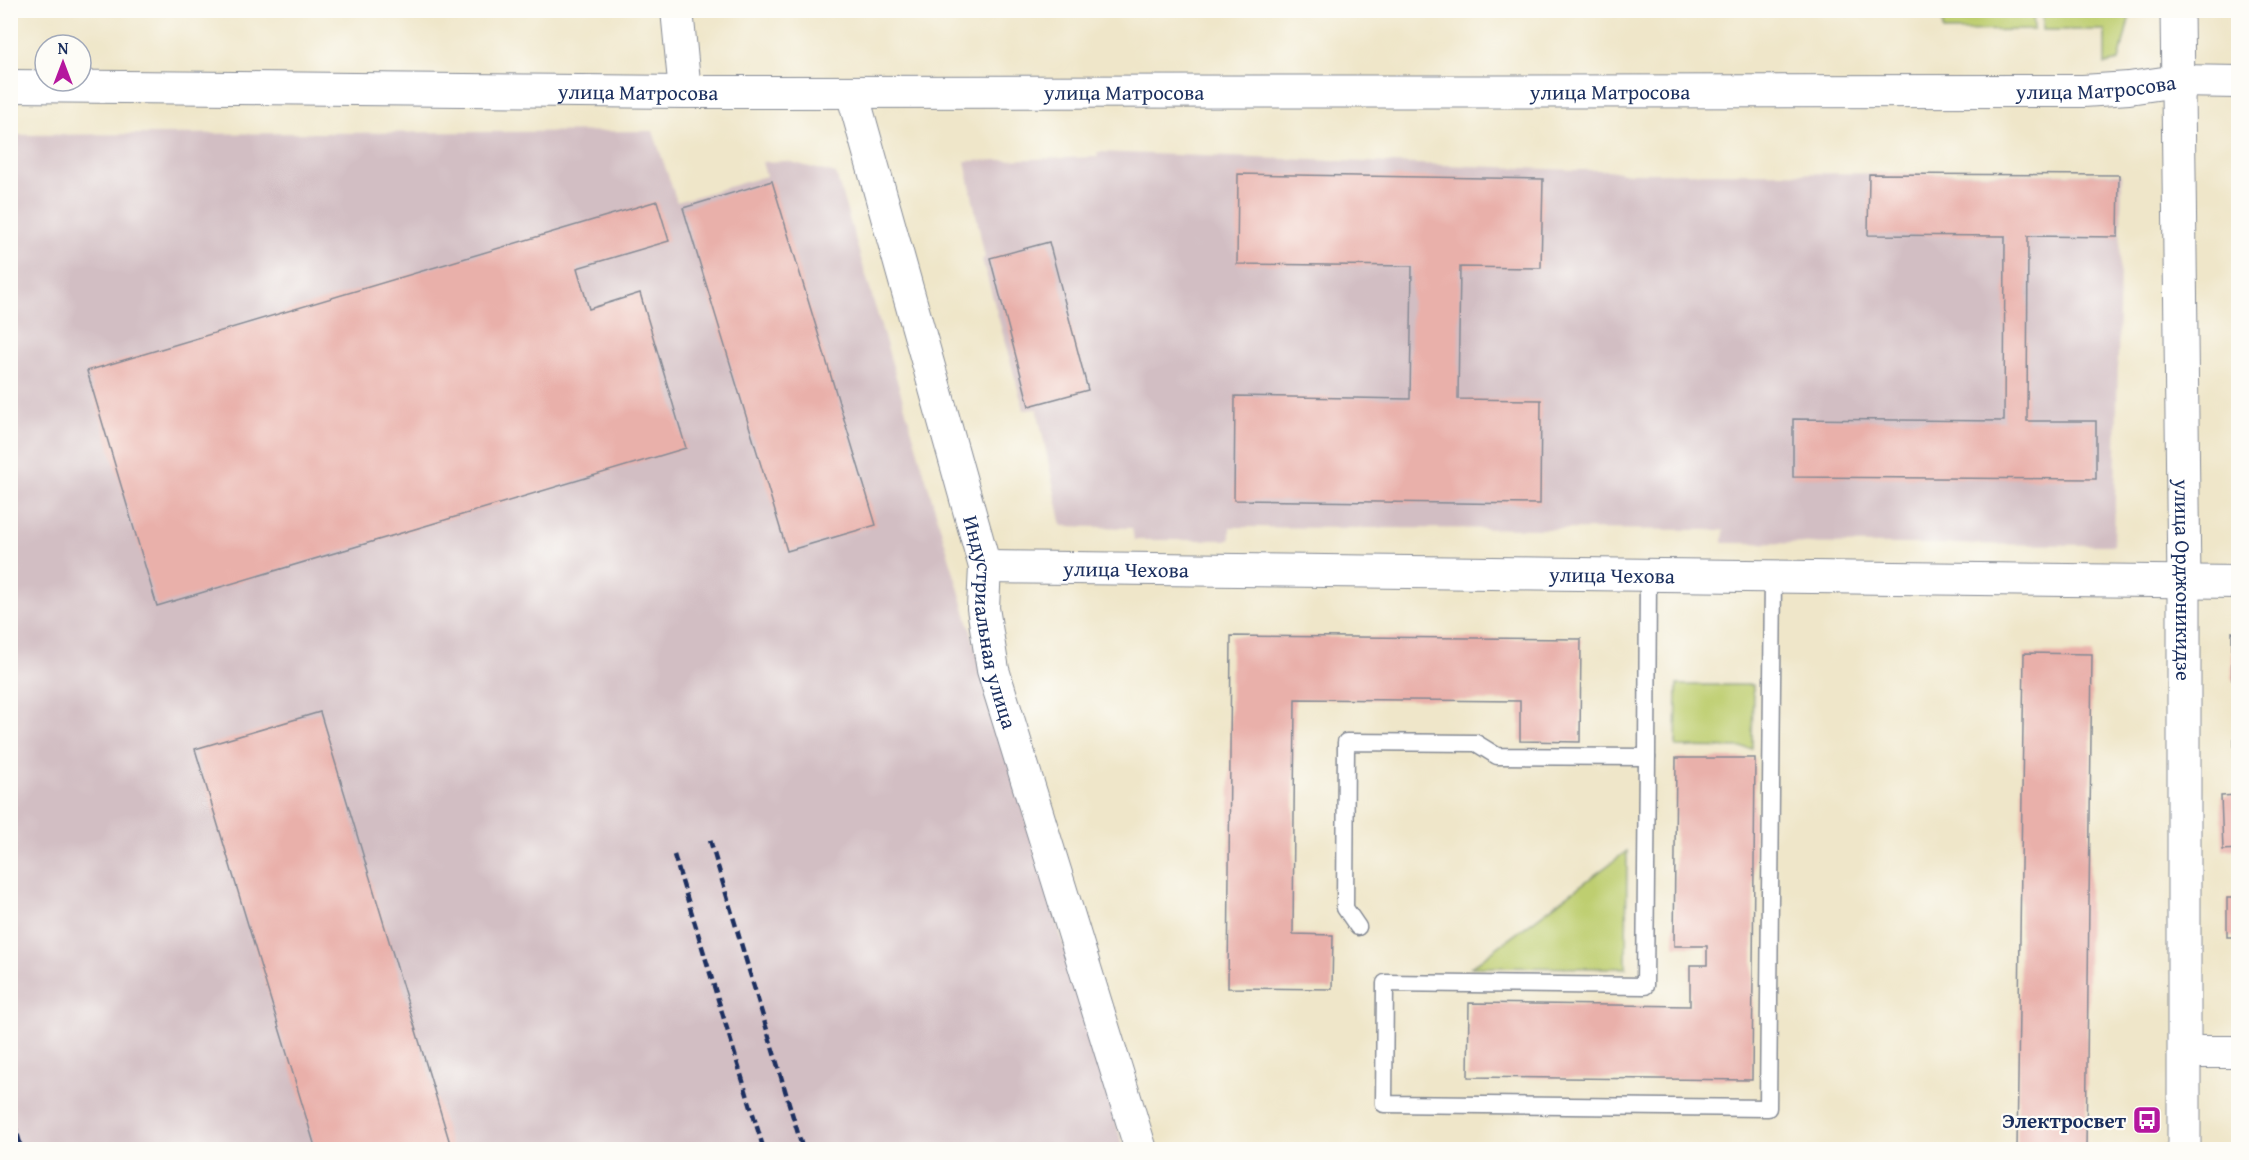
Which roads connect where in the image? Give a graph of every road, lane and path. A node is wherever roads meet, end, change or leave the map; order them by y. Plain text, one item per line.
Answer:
1 (677, 10) edge
2 (2177, 10) edge
3 (2177, 81) junction
4 (2238, 82) edge
5 (10, 86) edge
6 (685, 92) junction
7 (852, 92) junction
8 (985, 567) junction
9 (1648, 576) junction
10 (1773, 577) junction
11 (2184, 582) junction
12 (2238, 582) edge
13 (1647, 757) junction
14 (1358, 927) dead end
15 (2184, 1052) junction
16 (2238, 1052) edge
17 (1141, 1149) edge
18 (2184, 1149) edge

1 - 6 street
2 - 3 street, улица Орджоникидзе
3 - 4 street, улица Матросова
3 - 7 street, улица Матросова
3 - 11 street, улица Орджоникидзе
5 - 6 street, улица Матросова
6 - 7 street, улица Матросова
7 - 8 street, Индустриальная улица
8 - 9 street, улица Чехова
8 - 17 street, Индустриальная улица
9 - 10 street, улица Чехова
9 - 13 lane
10 - 11 street, улица Чехова
10 - 13 lane
11 - 12 street, улица Чехова
11 - 15 street, улица Орджоникидзе
13 - 14 lane
15 - 16 street
15 - 18 street, улица Орджоникидзе

